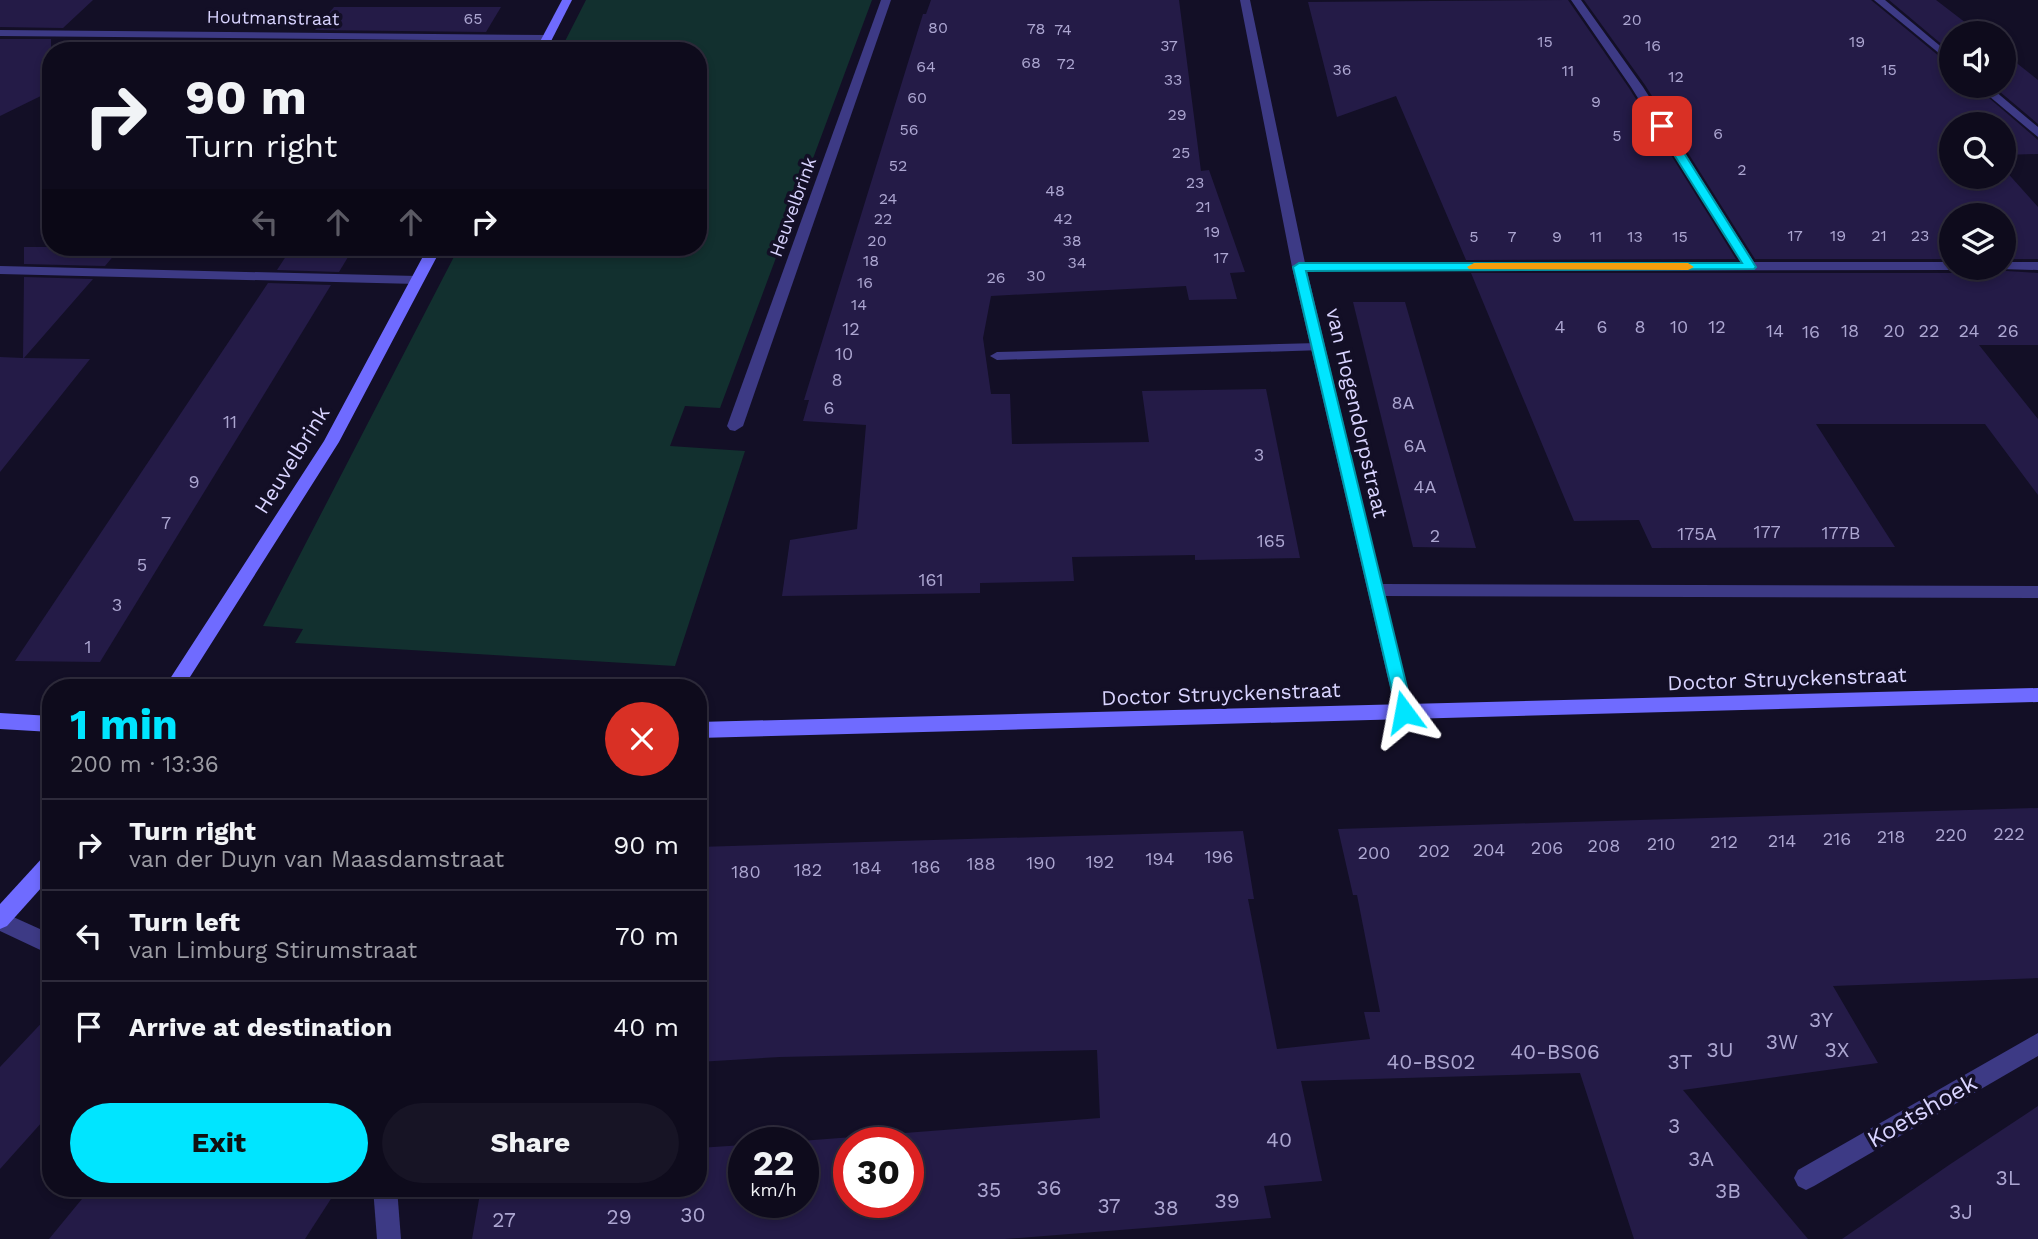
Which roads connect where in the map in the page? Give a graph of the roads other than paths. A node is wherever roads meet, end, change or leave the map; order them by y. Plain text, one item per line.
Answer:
1 (567, 0) edge
2 (886, 0) edge
3 (1245, 0) edge
4 (1576, 0) edge
5 (1879, 0) edge
6 (0, 33) edge
7 (547, 38) junction
8 (545, 42) edge
9 (1939, 50) edge
10 (1996, 98) edge
11 (2038, 133) edge
12 (430, 256) edge
13 (1939, 266) edge
14 (2016, 266) edge
15 (2038, 266) edge
16 (1299, 267) junction
17 (1750, 267) junction
18 (0, 270) edge
19 (417, 281) junction
20 (1318, 347) junction
21 (997, 356) dead end
22 (735, 426) dead end
23 (1375, 590) junction
24 (2038, 592) edge
25 (179, 679) edge
26 (2038, 695) edge
27 (1404, 712) junction
28 (0, 721) edge
29 (42, 723) edge
30 (707, 730) edge
31 (42, 872) edge
32 (0, 920) edge
33 (42, 941) edge
34 (2038, 1044) edge
35 (1806, 1178) dead end
36 (387, 1197) edge
37 (389, 1239) edge

1 - 7 street
2 - 22 street, Heuvelbrink
3 - 16 street, van Hogendorpstraat
4 - 17 street
5 - 9 street
6 - 7 street, Houtmanstraat
7 - 8 street
10 - 11 street
12 - 19 street, Heuvelbrink
13 - 17 street
14 - 15 street
16 - 17 street
16 - 20 street, van Hogendorpstraat
18 - 19 street
19 - 25 street, Heuvelbrink
20 - 21 street
20 - 23 street, van Hogendorpstraat
23 - 24 street
23 - 27 street, van Hogendorpstraat
26 - 27 street, Doctor Struyckenstraat
27 - 30 street, Doctor Struyckenstraat
28 - 29 street
31 - 32 street
32 - 33 street
34 - 35 street, Koetshoek
36 - 37 street

